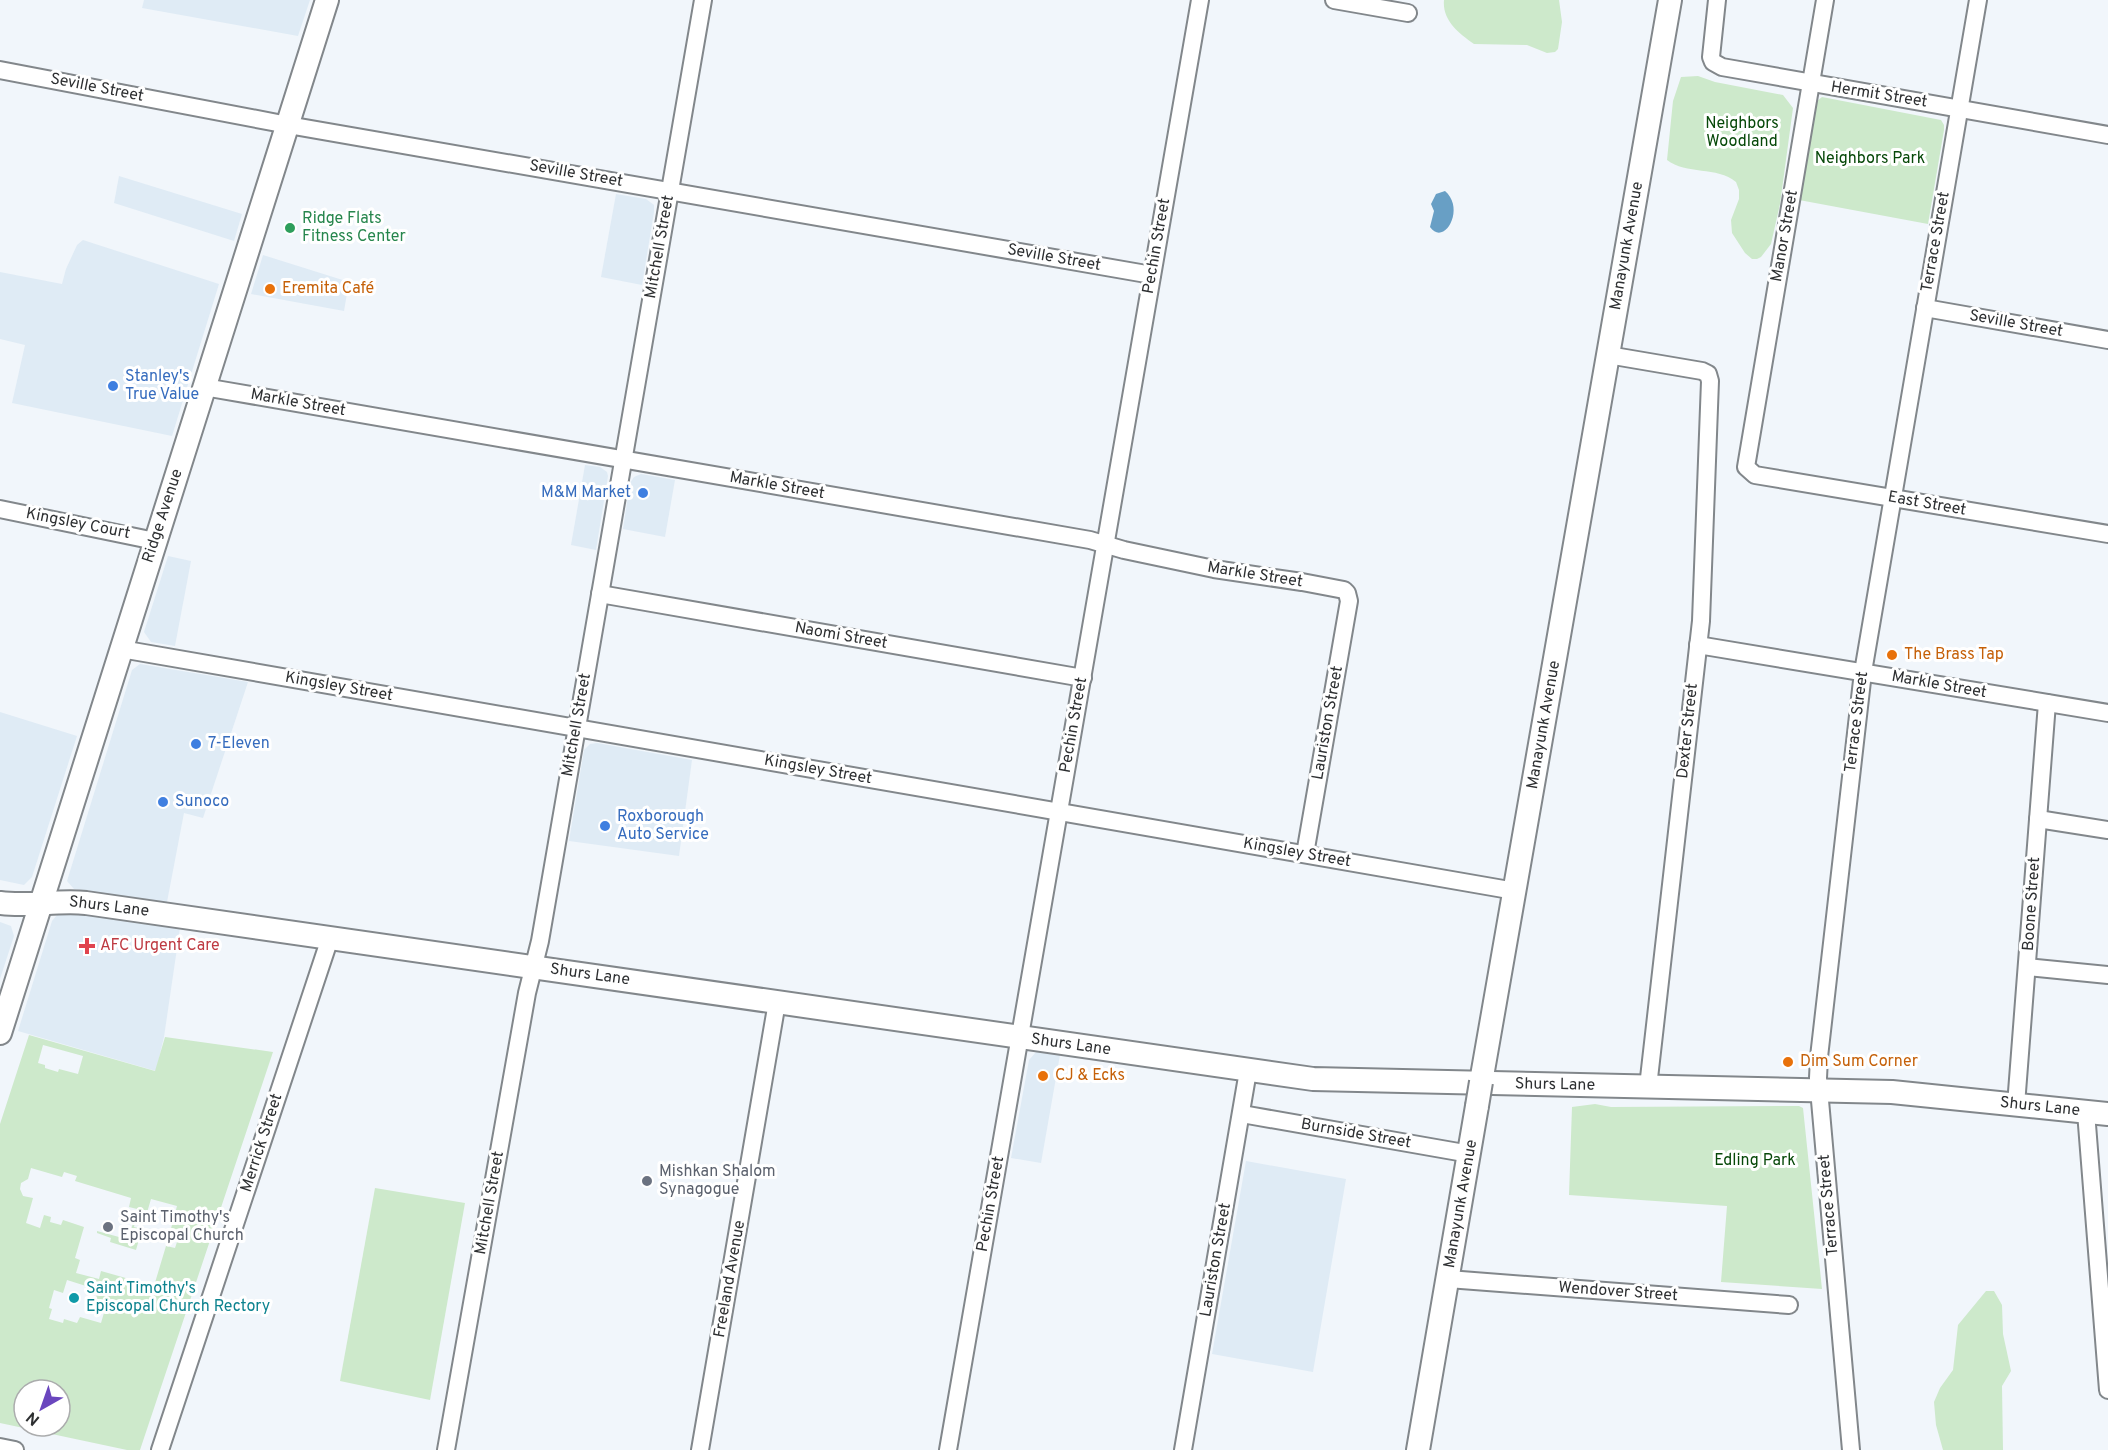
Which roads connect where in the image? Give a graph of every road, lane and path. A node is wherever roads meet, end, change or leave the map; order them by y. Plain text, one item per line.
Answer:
1 (327, 0) edge
2 (703, 0) edge
3 (1200, 0) edge
4 (1334, 0) edge
5 (1670, 0) edge
6 (1717, 0) edge
7 (1825, 0) edge
8 (1978, 0) edge
9 (1408, 13) dead end
10 (0, 70) edge
11 (1811, 83) junction
12 (1959, 109) junction
13 (288, 125) junction
14 (2108, 135) edge
15 (670, 191) junction
16 (1152, 275) junction
17 (1925, 308) junction
18 (2108, 340) edge
19 (1608, 354) junction
20 (204, 387) junction
21 (623, 459) junction
22 (1748, 470) joint
23 (1891, 498) junction
24 (0, 508) edge
25 (2108, 534) edge
26 (155, 540) junction
27 (1106, 545) junction
28 (1347, 593) joint
29 (600, 594) junction
30 (1698, 645) junction
31 (121, 649) junction
32 (1863, 672) junction
33 (1083, 678) junction
34 (2047, 703) junction
35 (2108, 713) edge
36 (577, 728) junction
37 (1059, 812) junction
38 (2038, 819) junction
39 (2108, 830) edge
40 (1305, 854) junction
41 (1515, 891) junction
42 (0, 903) edge
43 (42, 903) junction
44 (330, 938) junction
45 (534, 967) junction
46 (2027, 967) junction
47 (2108, 975) edge
48 (777, 1002) junction
49 (0, 1033) edge
50 (1021, 1038) junction
51 (1248, 1071) junction
52 (1648, 1087) junction
53 (1820, 1090) junction
54 (2016, 1105) junction
55 (2097, 1113) edge
56 (1242, 1114) junction
57 (1470, 1154) junction
58 (2101, 1203) edge
59 (1448, 1279) junction
60 (1789, 1305) dead end
61 (2108, 1390) edge
62 (0, 1447) edge
63 (15, 1450) edge
64 (160, 1450) edge
65 (446, 1450) edge
66 (700, 1450) edge
67 (948, 1450) edge
68 (1183, 1450) edge
69 (1418, 1450) edge
70 (1851, 1450) edge

1 - 13 street, Ridge Avenue
2 - 15 street, Mitchell Street
3 - 16 street, Pechin Street
4 - 9 street
5 - 19 street, Manayunk Avenue
6 - 11 street, Hermit Street
7 - 11 street, Manor Street
8 - 12 street, Terrace Street
10 - 13 street, Seville Street
11 - 12 street, Hermit Street
11 - 22 street, Manor Street
12 - 14 street, Hermit Street
12 - 17 street, Terrace Street
13 - 15 street, Seville Street
13 - 20 street, Ridge Avenue
15 - 16 street, Seville Street
15 - 21 street, Mitchell Street
16 - 27 street, Pechin Street
17 - 18 street, Seville Street
17 - 23 street, Terrace Street
19 - 30 street, Dexter Street
19 - 41 street, Manayunk Avenue
20 - 21 street, Markle Street
20 - 26 street, Ridge Avenue
21 - 27 street, Markle Street
21 - 29 street, Mitchell Street
22 - 23 street, East Street
23 - 25 street, East Street
23 - 32 street, Terrace Street
24 - 26 street, Kingsley Court
26 - 31 street, Ridge Avenue
27 - 28 street, Markle Street
27 - 33 street, Pechin Street
28 - 40 street, Lauriston Street
29 - 33 street, Naomi Street
29 - 36 street, Mitchell Street
30 - 32 street, Markle Street
30 - 52 street, Dexter Street
31 - 36 street, Kingsley Street
31 - 43 street, Ridge Avenue
32 - 34 street, Markle Street
32 - 53 street, Terrace Street
33 - 37 street, Pechin Street
34 - 35 street, Markle Street
34 - 38 street, Boone Street
36 - 37 street, Kingsley Street
36 - 45 street, Mitchell Street
37 - 40 street, Kingsley Street
37 - 50 street, Pechin Street
38 - 39 street
38 - 46 street, Boone Street
40 - 41 street, Kingsley Street
41 - 57 street, Manayunk Avenue, bridge
42 - 43 street, Shurs Lane
43 - 44 street, Shurs Lane
43 - 49 street, Ridge Avenue
44 - 45 street, Shurs Lane
44 - 64 street, Merrick Street
45 - 48 street, Shurs Lane
45 - 65 street, Mitchell Street
46 - 47 street
46 - 54 street, Boone Street
48 - 50 street, Shurs Lane
48 - 66 street, Freeland Avenue
50 - 51 street, Shurs Lane
50 - 67 street, Pechin Street
51 - 52 street, Shurs Lane
51 - 56 street, Lauriston Street
52 - 53 street, Shurs Lane
53 - 54 street, Shurs Lane
53 - 70 street, Terrace Street
54 - 55 street, Shurs Lane
55 - 58 street
56 - 57 street, Burnside Street
56 - 68 street, Lauriston Street
57 - 59 street, Manayunk Avenue
58 - 61 street
59 - 60 street, Wendover Street
59 - 69 street, Manayunk Avenue
62 - 63 street

